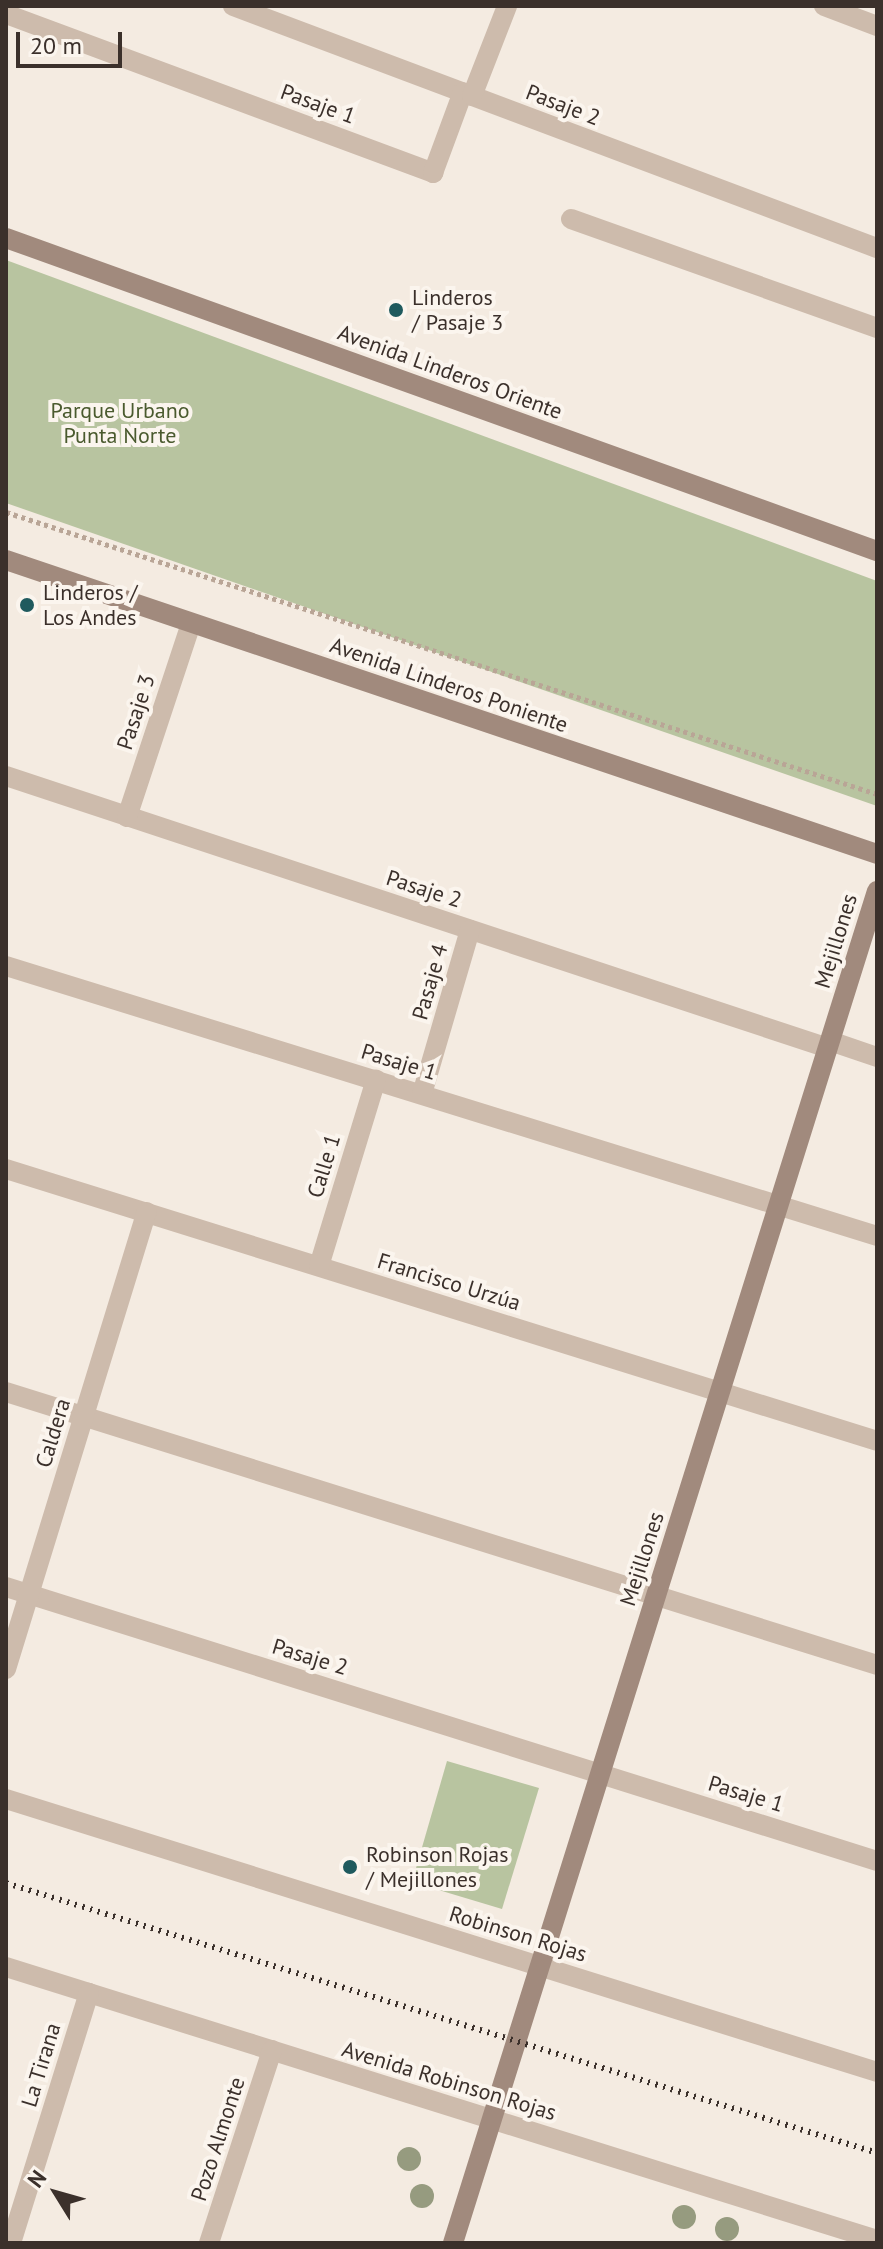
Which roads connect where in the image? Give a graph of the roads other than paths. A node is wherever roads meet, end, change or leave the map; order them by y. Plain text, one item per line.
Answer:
1 (233, 6) edge
2 (507, 6) edge
3 (824, 6) edge
4 (6, 14) edge
5 (877, 26) edge
6 (468, 94) junction
7 (571, 219) dead end
8 (6, 238) edge
9 (877, 248) edge
10 (877, 328) edge
11 (877, 551) edge
12 (6, 560) edge
13 (191, 623) junction
14 (6, 776) edge
15 (127, 817) junction
16 (877, 854) edge
17 (877, 891) edge
18 (470, 930) junction
19 (6, 966) edge
20 (829, 1045) junction
21 (877, 1057) edge
22 (376, 1080) junction
23 (422, 1094) junction
24 (6, 1169) edge
25 (779, 1205) junction
26 (147, 1212) junction
27 (877, 1236) edge
28 (319, 1266) junction
29 (6, 1392) edge
30 (720, 1392) junction
31 (84, 1416) junction
32 (877, 1441) edge
33 (6, 1587) edge
34 (29, 1594) junction
35 (655, 1596) junction
36 (877, 1665) edge
37 (6, 1669) edge
38 (600, 1774) junction
39 (6, 1799) edge
40 (877, 1861) edge
41 (539, 1965) junction
42 (6, 1967) edge
43 (89, 1993) junction
44 (272, 2050) junction
45 (877, 2072) edge
46 (492, 2119) junction
47 (877, 2240) edge
48 (11, 2243) edge
49 (209, 2243) edge
50 (453, 2243) edge

1 - 6 street, Pasaje 2
2 - 6 street
3 - 5 street
4 - 6 street, Pasaje 1
6 - 9 street, Pasaje 2
7 - 10 street
8 - 11 street, Avenida Linderos Oriente
12 - 13 street, Avenida Linderos Poniente
13 - 15 street, Pasaje 3
13 - 16 street, Avenida Linderos Poniente
14 - 15 street, Pasaje 2
15 - 18 street, Pasaje 2
17 - 20 street, Mejillones
18 - 20 street, Pasaje 2
18 - 23 street, Pasaje 4
19 - 22 street, Pasaje 1
20 - 21 street
20 - 25 street, Mejillones
22 - 23 street, Pasaje 1
22 - 28 street, Calle 1
23 - 25 street, Pasaje 1
24 - 26 street, Francisco Urzúa
25 - 27 street
25 - 30 street, Mejillones
26 - 28 street, Francisco Urzúa
26 - 31 street, Caldera
28 - 30 street, Francisco Urzúa
29 - 31 street
30 - 32 street, Francisco Urzúa
30 - 35 street, Mejillones
31 - 34 street, Caldera
31 - 35 street
33 - 34 street, Pasaje 2
34 - 37 street, Caldera
34 - 38 street, Pasaje 2
35 - 36 street
35 - 38 street, Mejillones
38 - 40 street, Pasaje 1
38 - 41 street, Mejillones
39 - 41 street, Robinson Rojas
41 - 45 street, Robinson Rojas
41 - 46 street, Mejillones
42 - 43 street, Avenida Robinson Rojas
43 - 44 street, Avenida Robinson Rojas
43 - 48 street, La Tirana
44 - 46 street, Avenida Robinson Rojas
44 - 49 street, Pozo Almonte
46 - 47 street, Avenida Robinson Rojas
46 - 50 street, Mejillones

